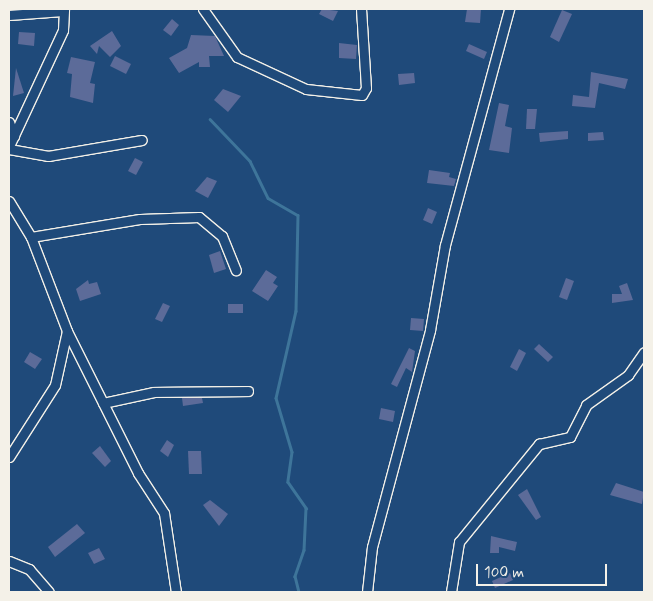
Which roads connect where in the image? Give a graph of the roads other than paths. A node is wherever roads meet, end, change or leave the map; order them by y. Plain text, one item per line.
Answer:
1 (203, 9) edge
2 (361, 9) edge
3 (509, 9) edge
4 (64, 10) edge
5 (9, 15) edge
6 (9, 125) edge
7 (14, 136) junction
8 (142, 140) dead end
9 (9, 148) edge
10 (9, 201) edge
11 (31, 237) junction
12 (236, 270) dead end
13 (67, 331) junction
14 (644, 352) edge
15 (248, 392) dead end
16 (103, 403) junction
17 (9, 457) edge
18 (9, 561) edge
19 (49, 592) edge
20 (176, 592) edge
21 (367, 592) edge
22 (451, 592) edge

1 - 2 street
3 - 21 street
4 - 5 street
4 - 7 street
6 - 7 street
7 - 9 street
8 - 9 street
10 - 11 street
11 - 12 street
11 - 13 street
13 - 16 street
13 - 17 street
14 - 22 street
15 - 16 street
16 - 20 street
18 - 19 street

